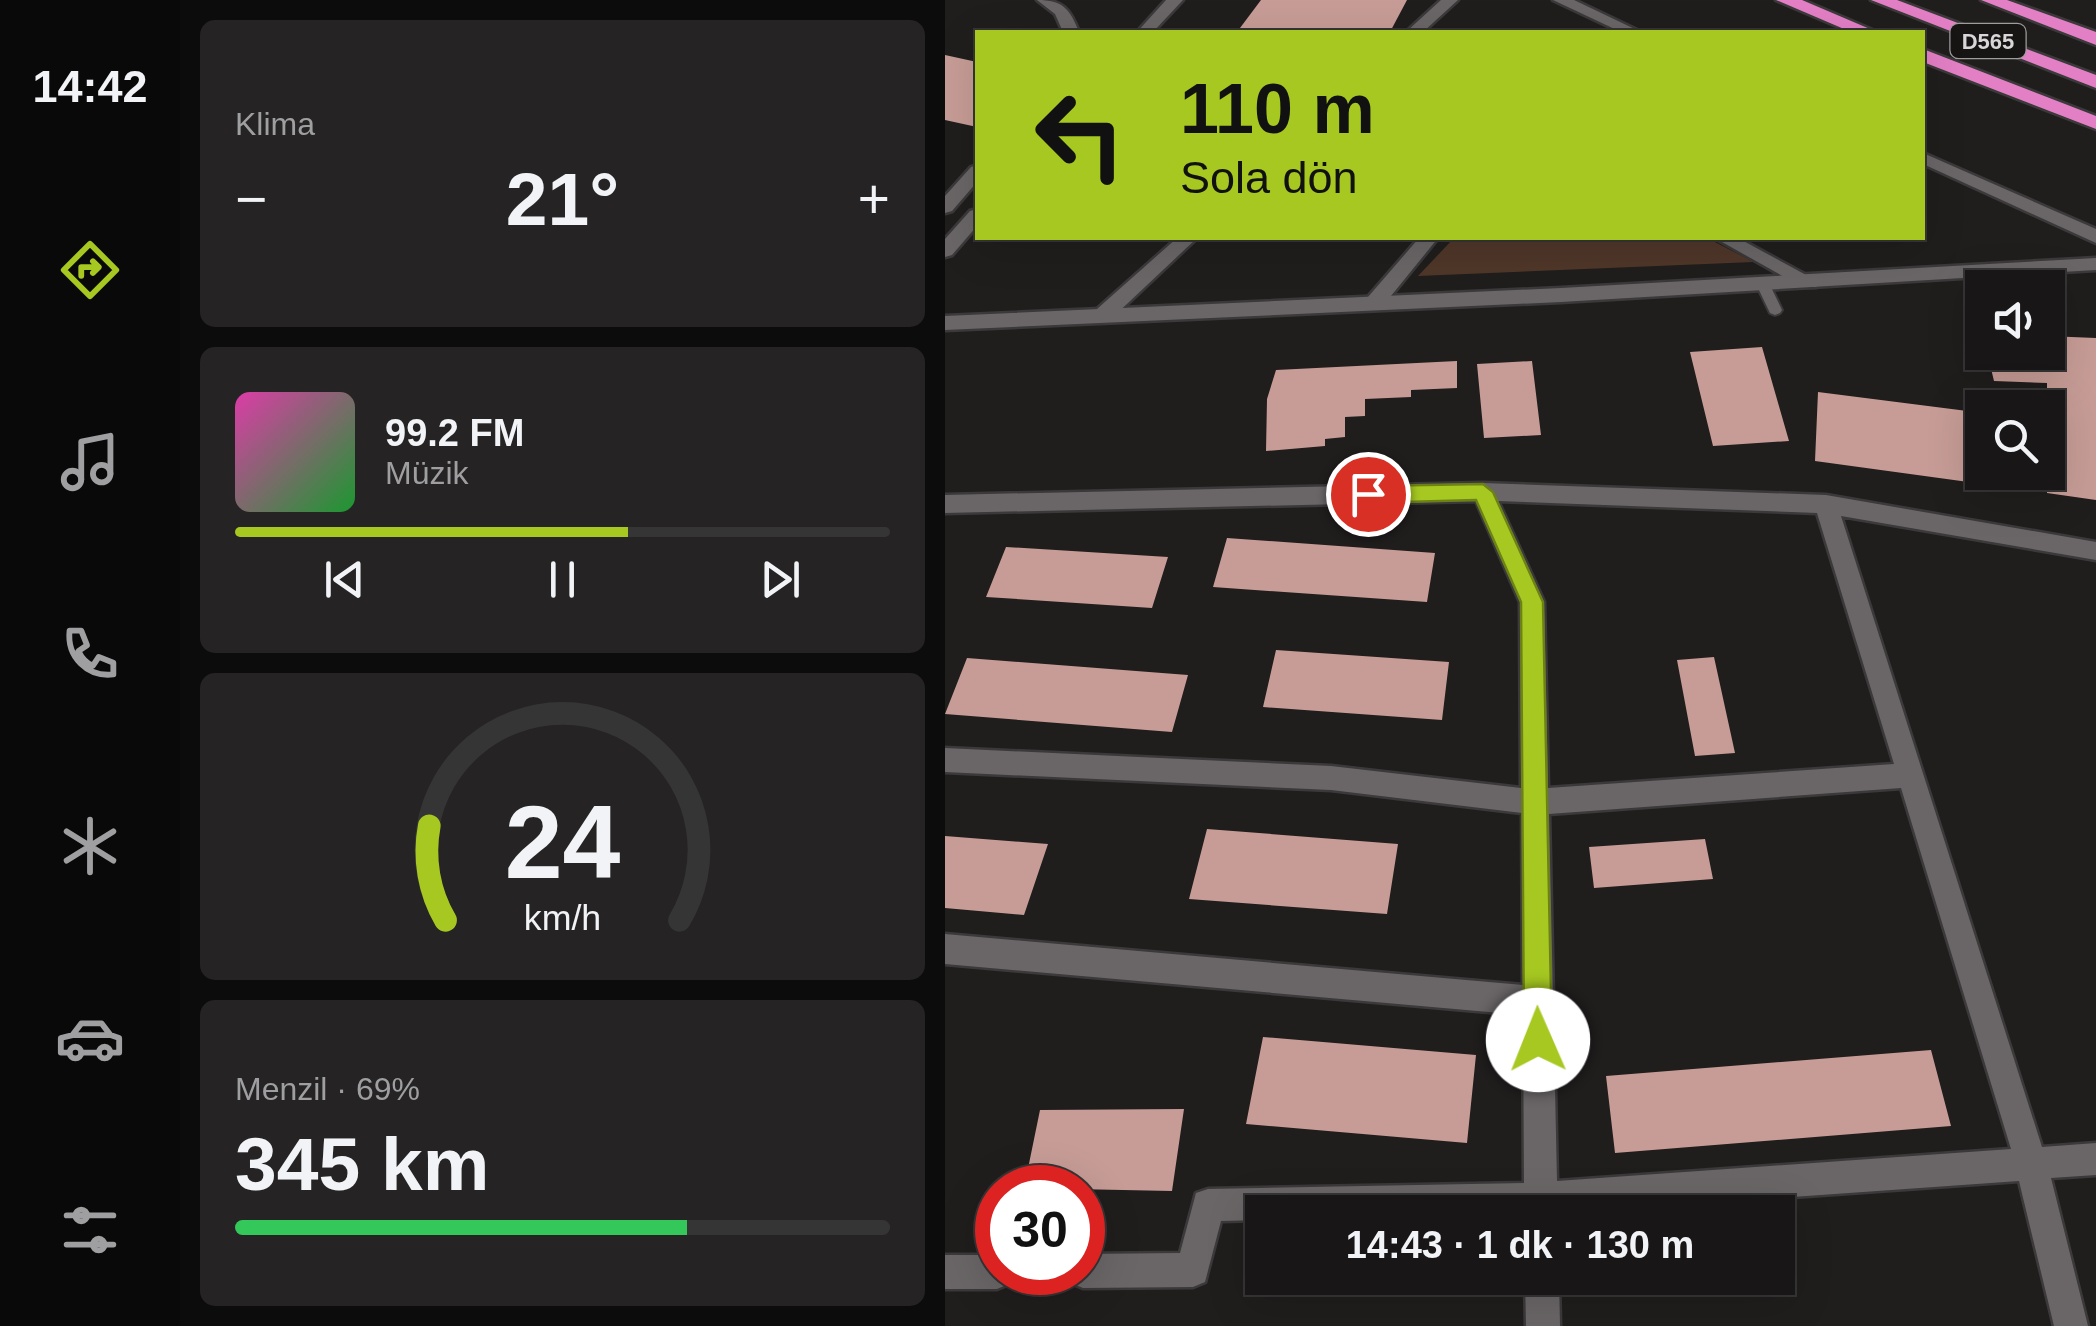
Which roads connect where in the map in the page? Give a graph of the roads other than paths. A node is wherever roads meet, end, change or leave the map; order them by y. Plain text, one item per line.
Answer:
1 (1045, 0) edge
2 (1175, 0) edge
3 (1450, 0) edge
4 (1561, 0) edge
5 (1785, 0) edge
6 (1880, 0) edge
7 (1990, 0) edge
8 (1070, 30) edge
9 (1147, 30) edge
10 (1416, 30) edge
11 (1623, 30) edge
12 (1862, 30) edge
13 (2096, 39) edge
14 (1925, 55) edge
15 (2096, 82) edge
16 (2096, 123) edge
17 (1925, 159) edge
18 (975, 173) edge
19 (945, 208) edge
20 (975, 217) edge
21 (2096, 237) edge
22 (1186, 240) edge
23 (1427, 240) edge
24 (1728, 240) edge
25 (949, 242) edge
26 (2096, 264) edge
27 (1809, 282) junction
28 (1763, 284) junction
29 (1375, 302) junction
30 (1775, 310) dead end
31 (1104, 314) junction
32 (945, 322) edge
33 (1483, 492) junction
34 (1827, 504) junction
35 (945, 505) edge
36 (2096, 551) edge
37 (945, 760) edge
38 (1909, 775) junction
39 (1535, 802) junction
40 (945, 948) edge
41 (1538, 1001) junction
42 (2096, 1159) edge
43 (2031, 1166) junction
44 (1541, 1195) edge
45 (1676, 1195) edge
46 (1245, 1204) edge
47 (1105, 1271) edge
48 (945, 1272) edge
49 (975, 1272) edge
50 (1542, 1295) edge
51 (1543, 1326) edge
52 (2071, 1326) edge

1 - 8 street
2 - 9 street
3 - 10 street
4 - 11 street
5 - 12 highway
6 - 15 highway, D565
7 - 13 highway
14 - 16 highway, D565
17 - 21 street
18 - 19 street
20 - 25 street
22 - 31 street
23 - 29 street
24 - 27 street
26 - 27 street
27 - 28 street
28 - 29 street
28 - 30 lane
29 - 31 street
31 - 32 street
33 - 34 street
33 - 35 street
33 - 39 street
34 - 36 street
34 - 38 street
37 - 39 street
38 - 39 street
38 - 43 street
39 - 41 street
40 - 41 street
41 - 44 street
42 - 43 street
43 - 45 street
43 - 52 street
46 - 47 street
48 - 49 street
50 - 51 street

